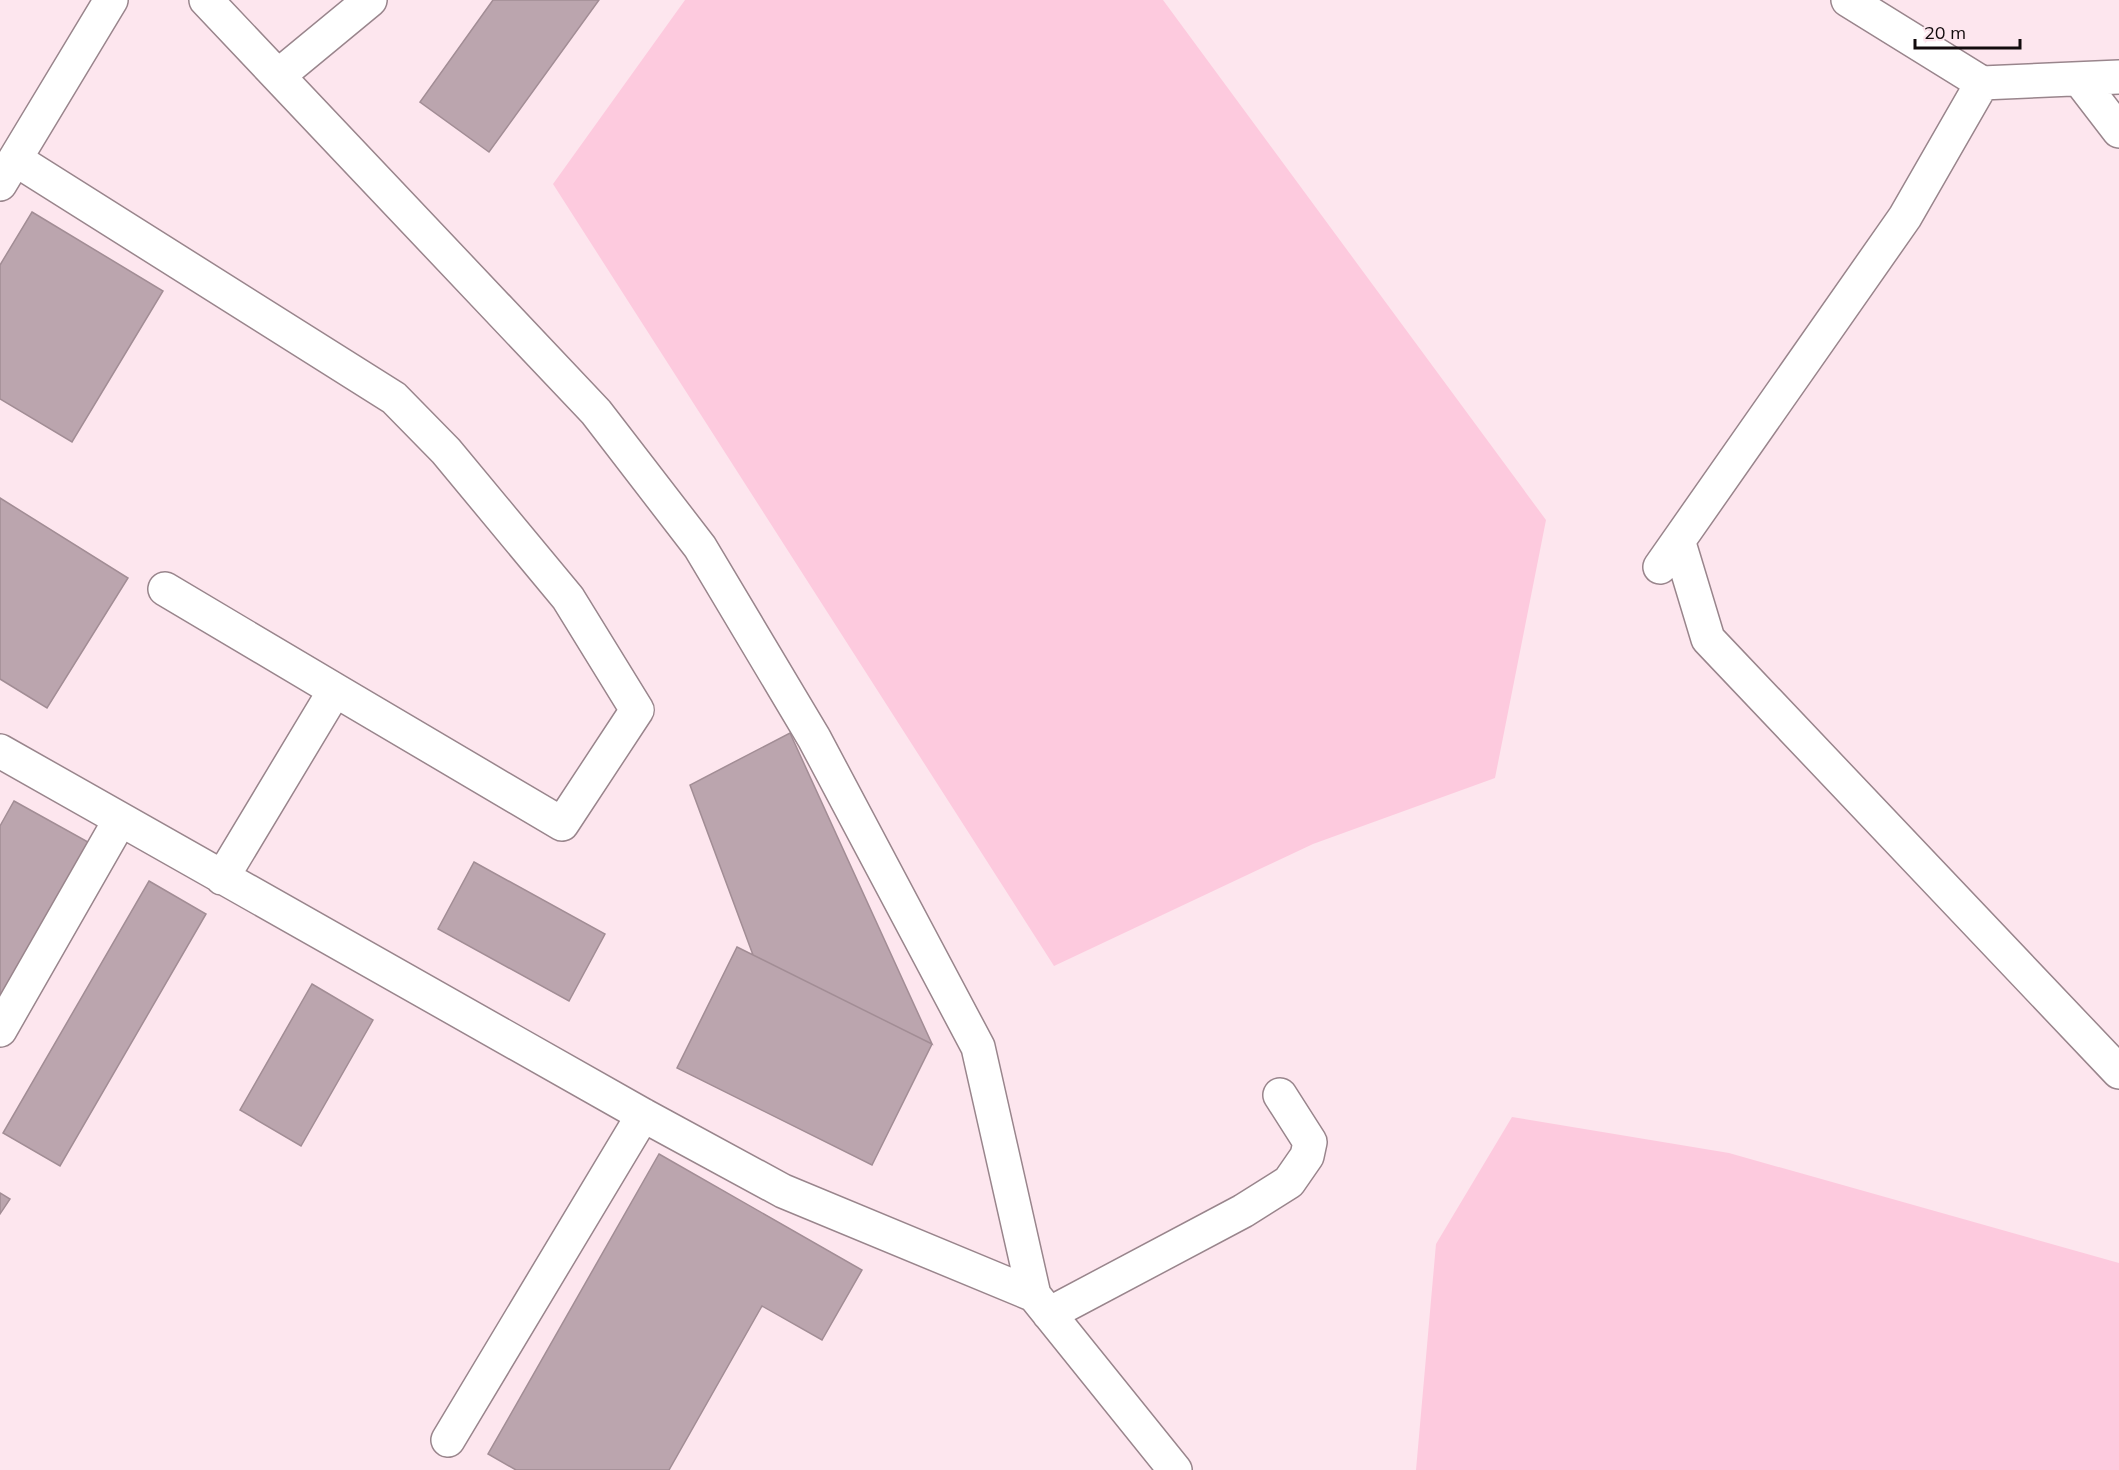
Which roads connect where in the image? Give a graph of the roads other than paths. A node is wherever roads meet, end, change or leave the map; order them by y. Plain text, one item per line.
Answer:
1 (111, 0) edge
2 (206, 0) edge
3 (370, 0) edge
4 (1848, 0) edge
5 (278, 76) junction
6 (2119, 76) edge
7 (2079, 79) junction
8 (1982, 83) junction
9 (2119, 130) edge
10 (7, 171) edge
11 (165, 589) dead end
12 (335, 690) junction
13 (0, 751) edge
14 (120, 820) junction
15 (222, 878) junction
16 (0, 1030) edge
17 (2119, 1072) edge
18 (1280, 1095) dead end
19 (643, 1115) junction
20 (1041, 1304) junction
21 (448, 1440) dead end
22 (1167, 1467) edge

1 - 10 street
2 - 5 street
3 - 5 street
4 - 8 street
5 - 20 street
6 - 7 street
7 - 8 street
7 - 9 street
8 - 17 street
10 - 12 street
11 - 12 street
12 - 15 street
13 - 14 street
14 - 15 street
14 - 16 street
15 - 19 street
18 - 20 street
19 - 20 street
19 - 21 street
20 - 22 street

